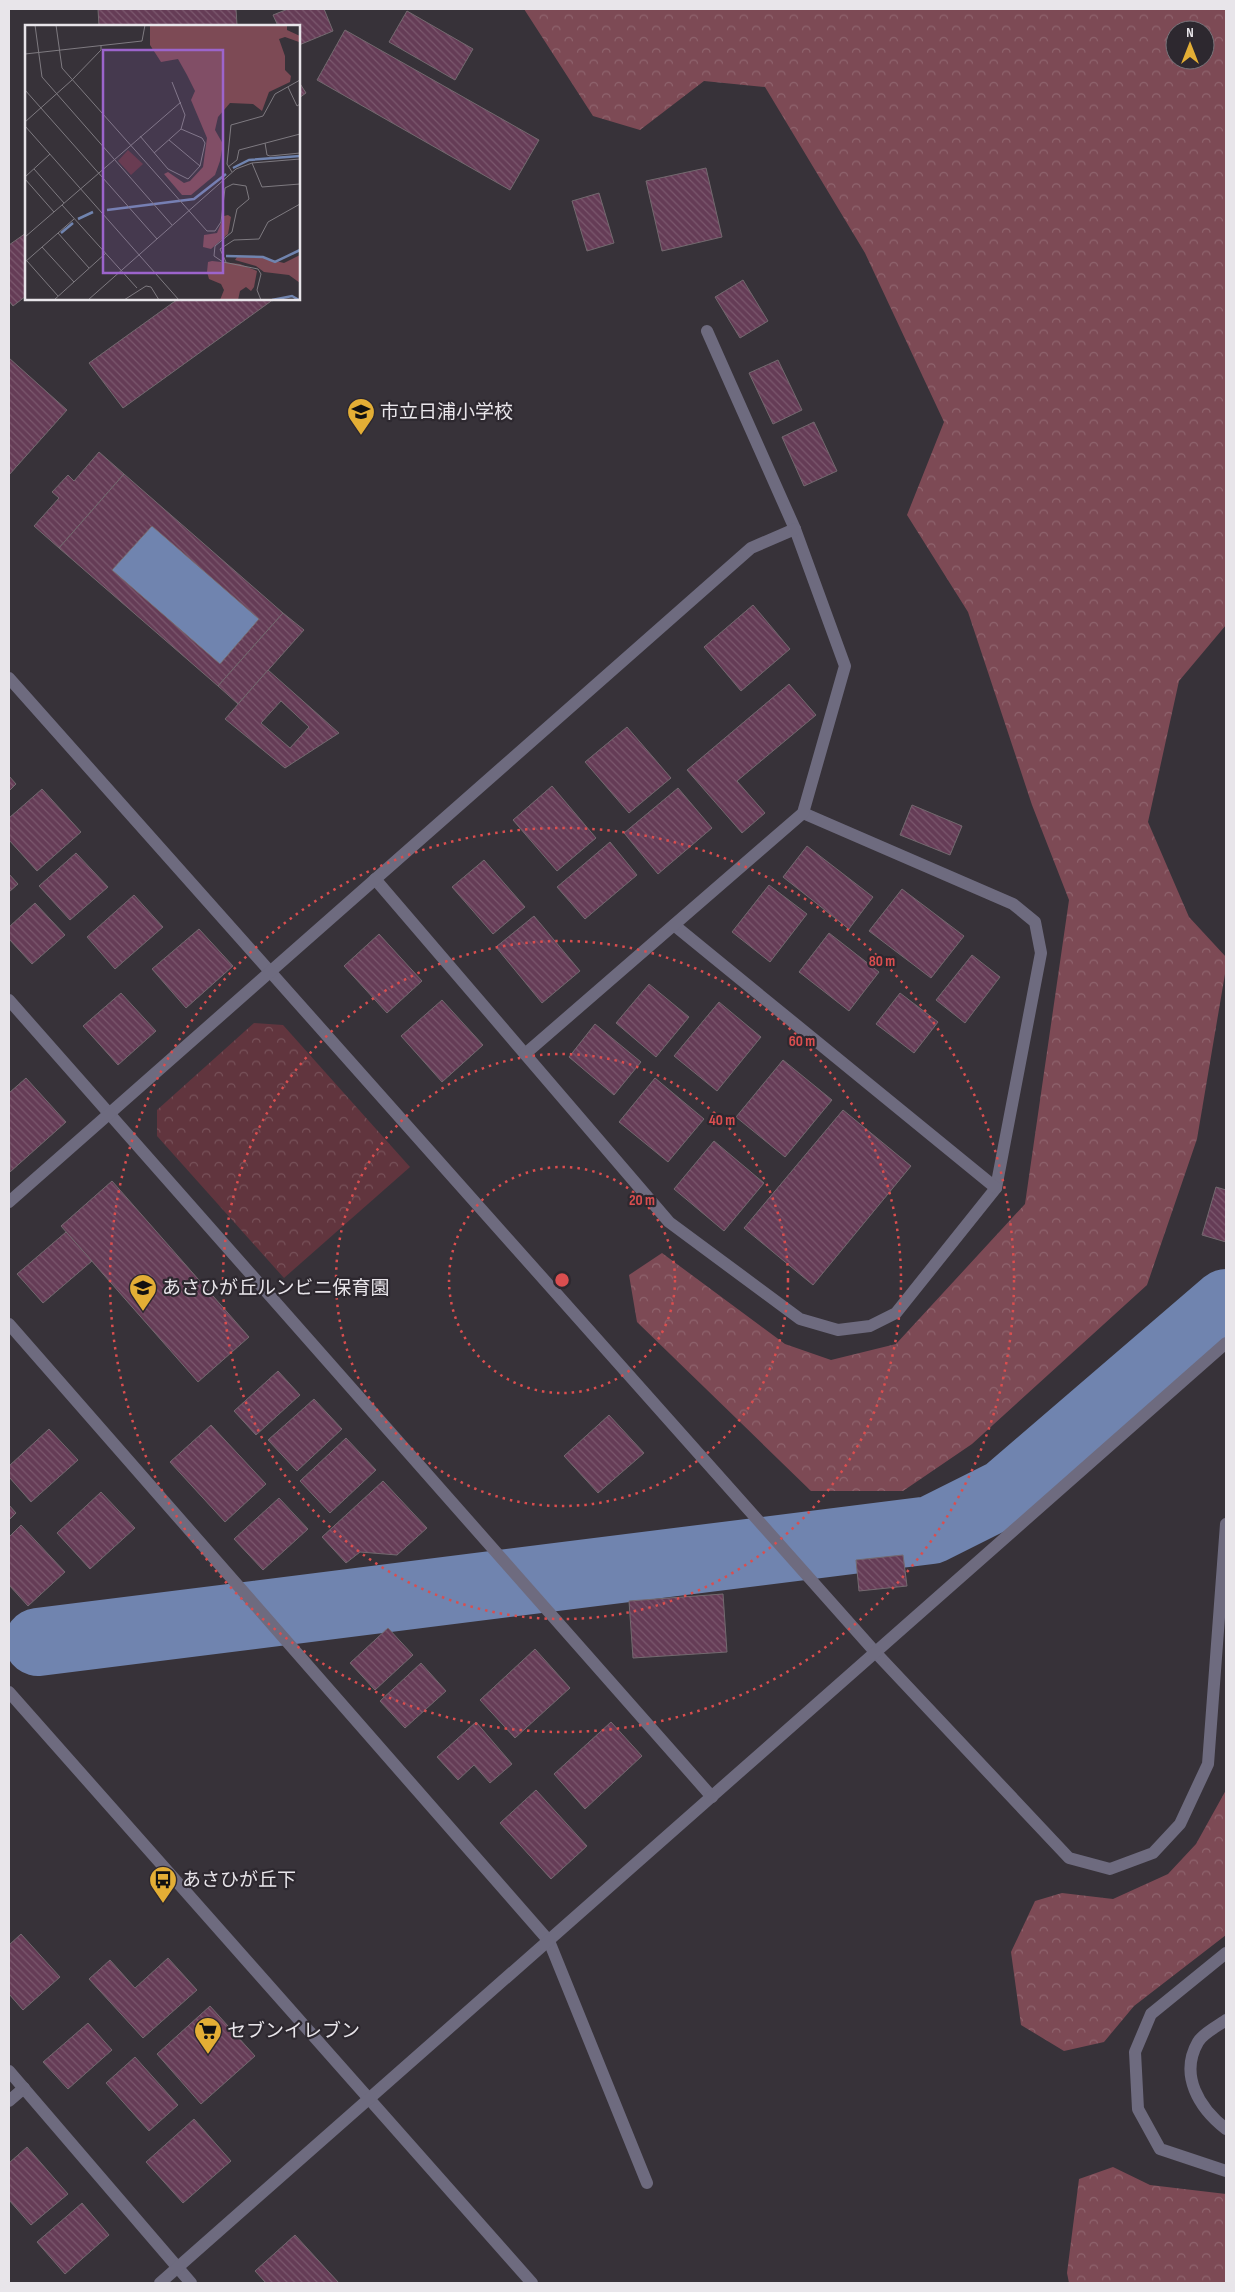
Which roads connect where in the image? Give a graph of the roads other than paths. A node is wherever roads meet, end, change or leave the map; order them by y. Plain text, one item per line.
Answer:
1 (707, 331) dead end
2 (795, 529) junction
3 (9, 678) edge
4 (803, 813) junction
5 (375, 879) junction
6 (674, 925) junction
7 (269, 972) junction
8 (9, 1000) edge
9 (525, 1054) junction
10 (109, 1114) junction
11 (996, 1188) junction
12 (9, 1202) edge
13 (9, 1324) edge
14 (1226, 1343) edge
15 (1226, 1524) edge
16 (876, 1653) junction
17 (9, 1692) edge
18 (712, 1797) junction
19 (549, 1941) junction
20 (1226, 1953) edge
21 (1226, 2020) edge
22 (9, 2071) edge
23 (24, 2088) junction
24 (368, 2100) junction
25 (9, 2102) edge
26 (1226, 2129) edge
27 (1226, 2171) edge
28 (647, 2183) dead end
29 (177, 2269) junction
30 (160, 2283) edge
31 (191, 2283) edge
32 (532, 2283) edge

1 - 2 street
2 - 4 street
2 - 5 street
3 - 7 street
4 - 6 street
4 - 11 street
5 - 7 street
5 - 9 street
6 - 9 street
6 - 11 street
7 - 10 street
7 - 16 street
8 - 10 street
9 - 11 street
10 - 12 street
10 - 18 street
13 - 19 street
14 - 16 street
15 - 16 street
16 - 18 street
17 - 24 street
18 - 19 street
19 - 24 street
19 - 28 street
20 - 27 street
21 - 26 street
22 - 23 street
23 - 25 street
23 - 29 street
24 - 29 street
24 - 32 street
29 - 30 street
29 - 31 street

